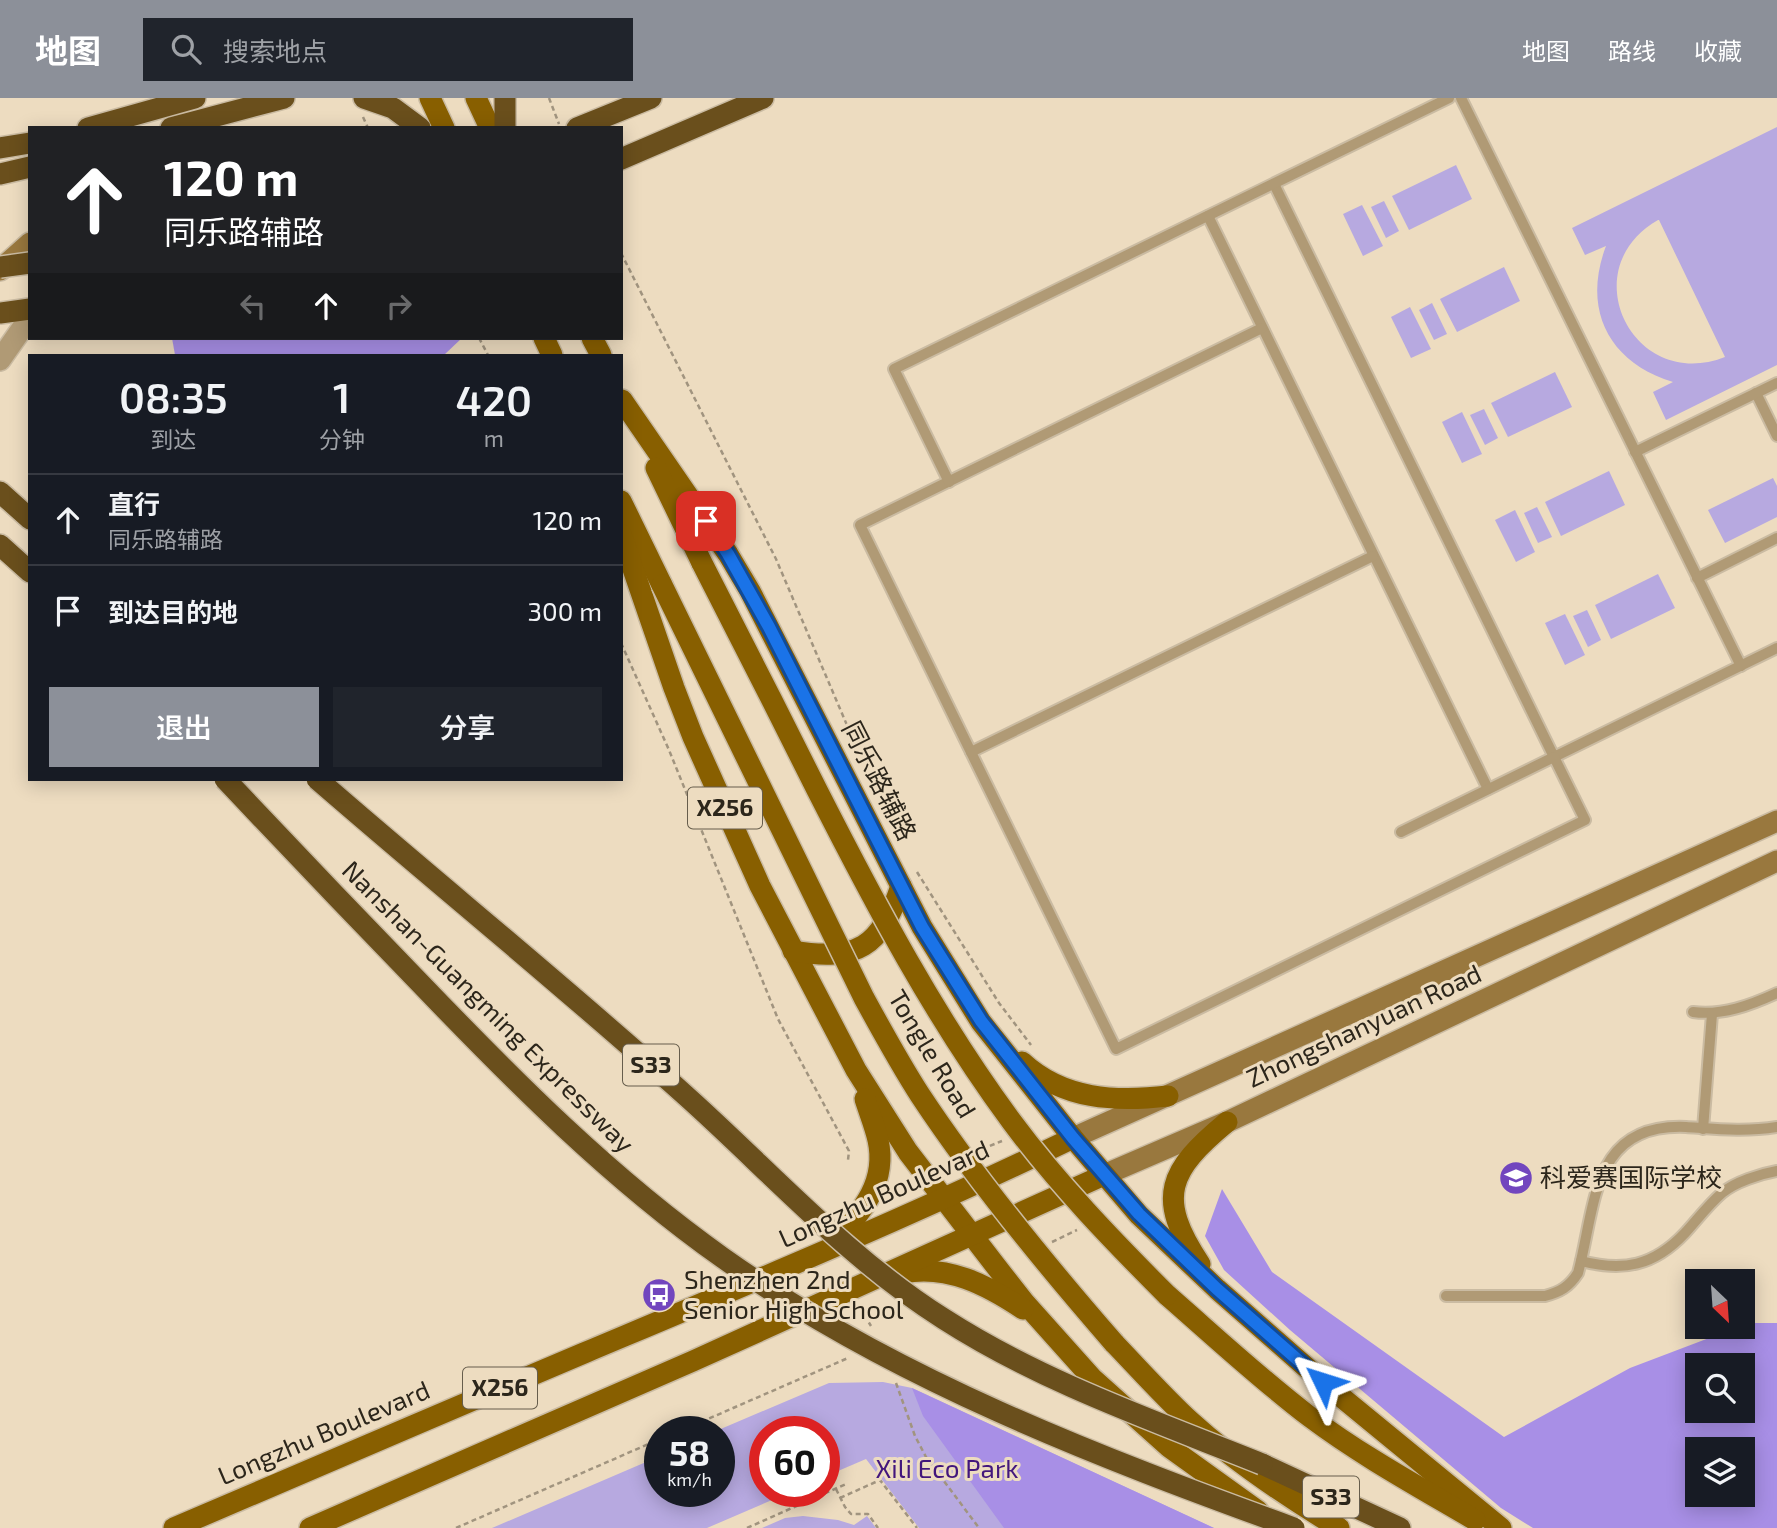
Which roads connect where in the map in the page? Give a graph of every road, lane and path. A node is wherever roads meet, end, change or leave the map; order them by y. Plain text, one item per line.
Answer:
1 (195, 98) edge
2 (284, 98) edge
3 (430, 98) edge
4 (476, 98) edge
5 (505, 98) edge
6 (549, 98) edge
7 (651, 98) edge
8 (763, 98) edge
9 (1449, 98) edge
10 (1461, 98) edge
11 (366, 99) edge
12 (224, 113) junction
13 (95, 126) edge
14 (178, 126) edge
15 (199, 126) edge
16 (417, 126) edge
17 (443, 126) edge
18 (489, 126) edge
19 (505, 126) edge
20 (560, 126) edge
21 (582, 126) edge
22 (28, 143) edge
23 (0, 148) edge
24 (623, 158) edge
25 (28, 167) edge
26 (0, 174) edge
27 (1274, 184) junction
28 (1208, 216) junction
29 (28, 245) edge
30 (623, 257) edge
31 (28, 263) edge
32 (0, 269) edge
33 (28, 309) edge
34 (0, 313) edge
35 (28, 320) edge
36 (1262, 328) junction
37 (0, 360) edge
38 (1777, 383) edge
39 (1756, 393) junction
40 (623, 400) edge
41 (623, 401) edge
42 (1777, 436) edge
43 (1635, 452) junction
44 (949, 482) junction
45 (0, 492) edge
46 (623, 504) edge
47 (28, 517) edge
48 (1777, 538) edge
49 (623, 540) edge
50 (0, 545) edge
51 (1373, 556) junction
52 (28, 570) edge
53 (1697, 578) junction
54 (623, 647) edge
55 (1777, 648) edge
56 (1741, 666) junction
57 (971, 752) junction
58 (1554, 757) junction
59 (227, 781) edge
60 (319, 781) edge
61 (873, 786) dead end
62 (1488, 789) junction
63 (1777, 821) edge
64 (1401, 832) dead end
65 (1777, 861) edge
66 (915, 869) dead end
67 (901, 886) junction
68 (793, 951) junction
69 (1777, 993) edge
70 (1693, 1012) dead end
71 (1713, 1014) junction
72 (981, 1021) junction
73 (1034, 1050) dead end
74 (856, 1070) junction
75 (1168, 1096) junction
76 (1227, 1122) junction
77 (1777, 1127) edge
78 (1703, 1129) junction
79 (1073, 1138) junction
80 (1004, 1140) dead end
81 (981, 1149) dead end
82 (848, 1160) dead end
83 (1777, 1171) edge
84 (1104, 1175) junction
85 (947, 1199) junction
86 (1085, 1226) dead end
87 (973, 1235) junction
88 (1052, 1242) dead end
89 (827, 1251) junction
90 (1581, 1261) junction
91 (1217, 1289) junction
92 (850, 1290) junction
93 (1446, 1296) dead end
94 (1042, 1321) junction
95 (875, 1334) dead end
96 (855, 1354) dead end
97 (896, 1384) dead end
98 (714, 1416) edge
99 (644, 1446) edge
100 (846, 1484) dead end
101 (840, 1487) edge
102 (840, 1498) joint
103 (795, 1507) edge
104 (174, 1528) edge
105 (310, 1528) edge
106 (456, 1528) edge
107 (747, 1528) edge
108 (878, 1528) edge
109 (917, 1528) edge
110 (979, 1528) edge
111 (1283, 1528) edge
112 (1294, 1528) edge
113 (1339, 1528) edge
114 (1400, 1528) edge
115 (1488, 1528) edge
116 (1501, 1528) edge

1 - 13 highway
2 - 12 highway
3 - 17 main road
4 - 18 main road
5 - 19 highway
6 - 20 path
7 - 21 highway
8 - 24 highway
9 - 27 lane
10 - 43 lane
11 - 16 highway
12 - 14 highway
12 - 15 main road
22 - 23 highway
25 - 26 highway
27 - 28 lane
27 - 58 lane
28 - 36 lane
28 - 44 lane
29 - 32 main road
30 - 61 path
31 - 32 highway, bridge
33 - 34 highway
35 - 37 street
36 - 44 lane
36 - 51 lane
38 - 39 lane
39 - 42 lane
39 - 43 lane
40 - 67 main road, 同乐路辅路
41 - 115 main road, Tongle Road, bridge
43 - 53 lane
44 - 57 lane
45 - 47 highway
46 - 113 main road, Tongle Road, bridge
48 - 53 lane
49 - 68 main road, X256
50 - 52 highway
51 - 57 lane
51 - 62 lane
53 - 56 lane
54 - 82 path
55 - 56 lane
56 - 58 lane
57 - 58 lane
58 - 62 lane
59 - 112 highway, Nanshan-Guangming Expressway / S33, bridge
60 - 114 highway, Nanshan-Guangming Expressway / S33, bridge
62 - 64 lane
63 - 75 main road, Zhongshanyuan Road
65 - 76 main road, Zhongshanyuan Road
66 - 73 path
67 - 68 main road
67 - 72 main road, 同乐路辅路
68 - 74 main road, X256
69 - 71 lane
70 - 71 lane
71 - 78 lane
72 - 75 main road
72 - 79 main road, 同乐路辅路
74 - 85 main road, X256
74 - 89 main road, X256
75 - 79 main road, Zhongshanyuan Road
76 - 84 main road, Zhongshanyuan Road
76 - 91 main road
77 - 78 lane
78 - 90 lane
79 - 84 main road, 同乐路辅路
79 - 85 main road, Longzhu Boulevard / X256
80 - 81 path
83 - 90 lane
84 - 87 main road, Zhongshanyuan Road / X256
84 - 91 main road, 同乐路辅路
85 - 87 main road
85 - 89 main road, Longzhu Boulevard / X256
86 - 88 path
87 - 92 main road, X256
87 - 94 main road
89 - 104 main road, Longzhu Boulevard / X256
90 - 93 lane
91 - 116 main road, 同乐路辅路
92 - 94 main road
92 - 95 path
92 - 105 main road, X256
94 - 111 main road
96 - 98 path
97 - 110 path
99 - 106 path
100 - 101 path
102 - 108 path
102 - 109 path
103 - 107 path

